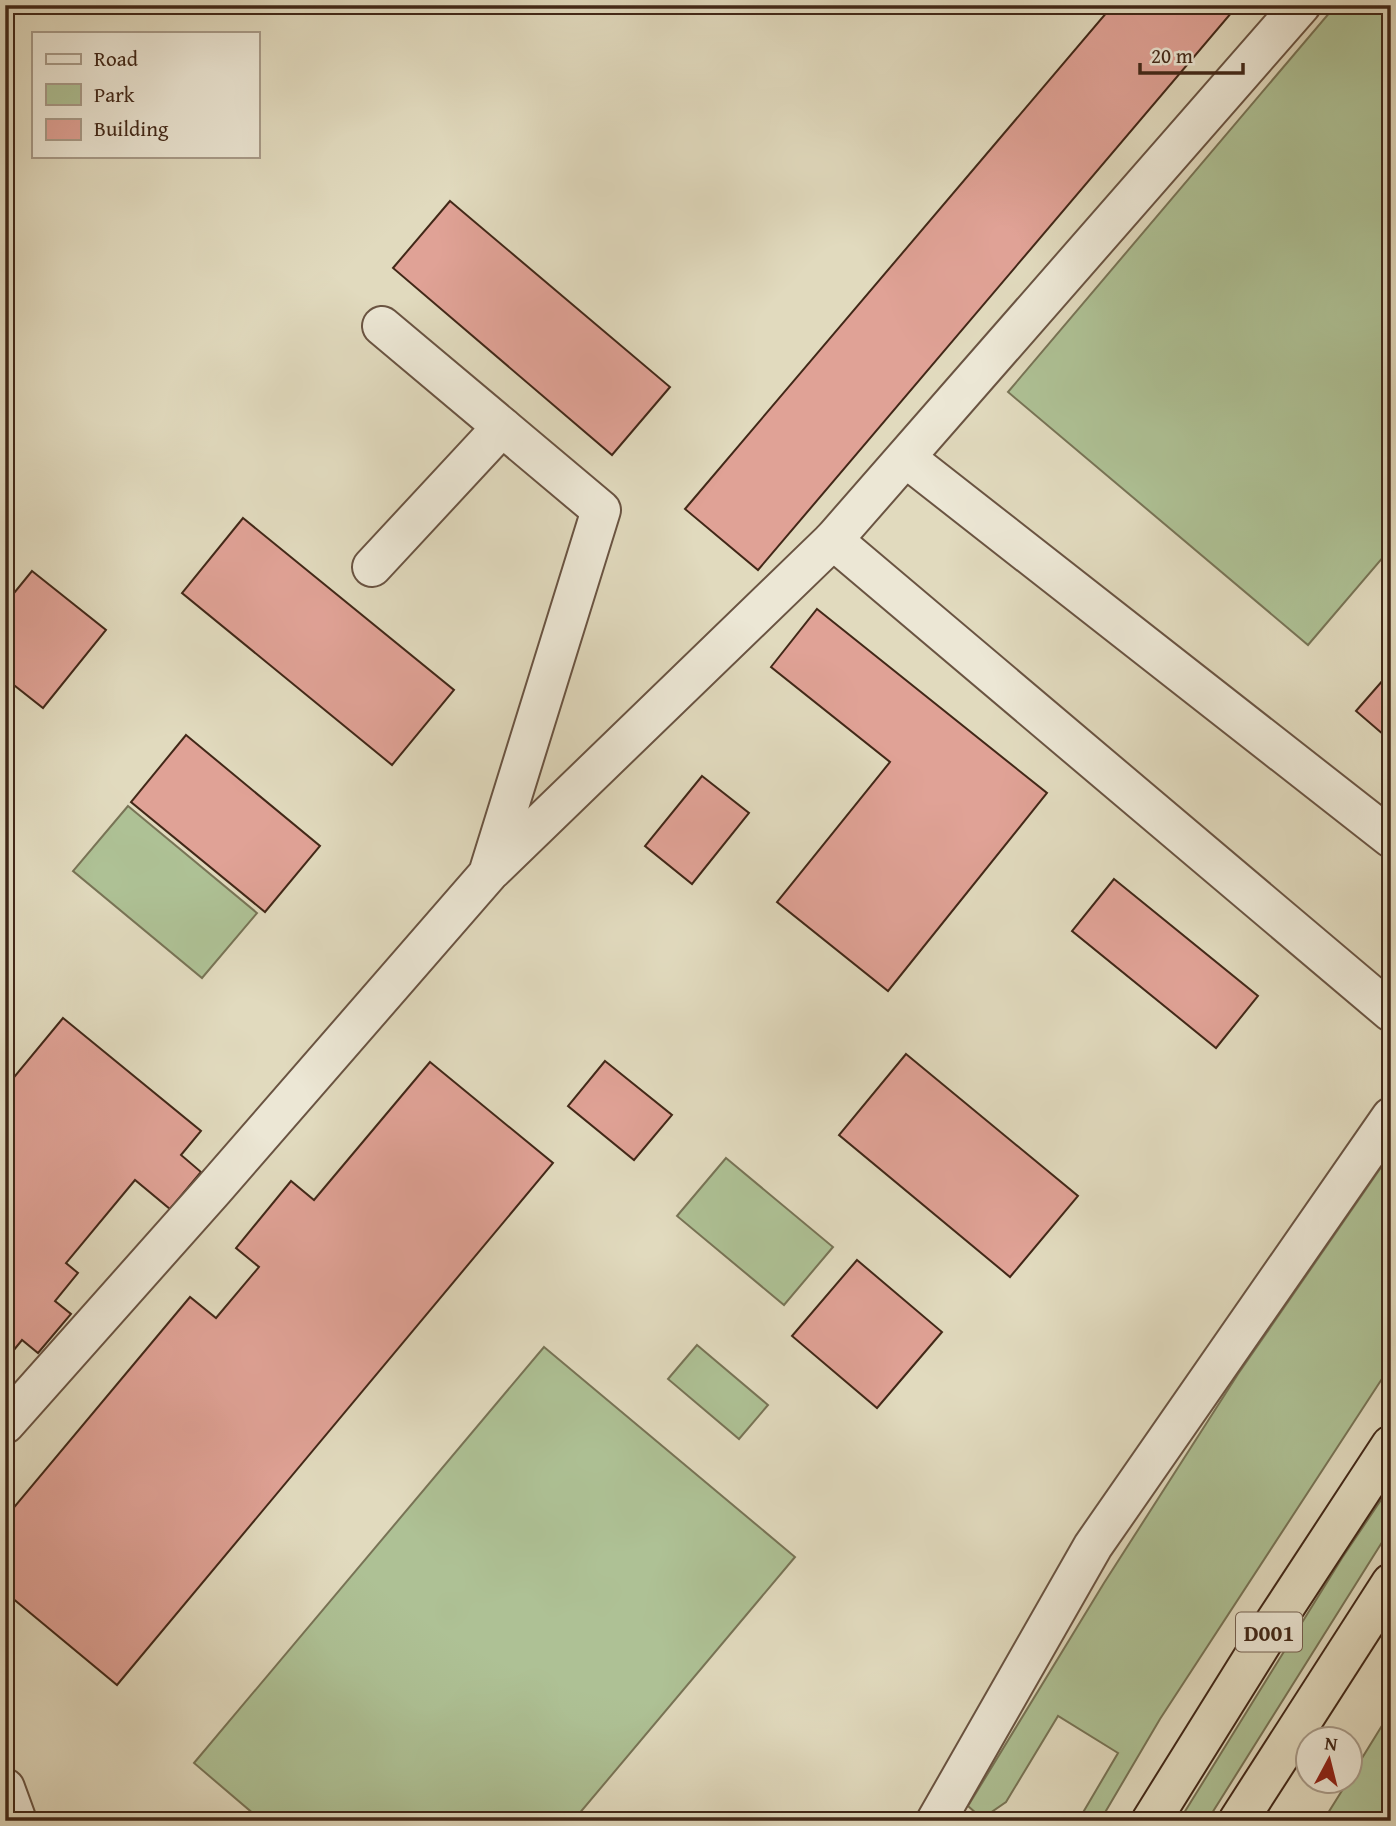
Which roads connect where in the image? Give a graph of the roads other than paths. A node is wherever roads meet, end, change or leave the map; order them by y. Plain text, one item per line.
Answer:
1 (1301, 5) edge
2 (382, 326) dead end
3 (502, 427) junction
4 (906, 458) junction
5 (833, 540) junction
6 (372, 568) dead end
7 (1391, 838) edge
8 (488, 874) junction
9 (1391, 1012) edge
10 (1391, 1117) edge
11 (5, 1424) edge
12 (1391, 1445) edge
13 (1391, 1583) edge
14 (5, 1788) edge
15 (17, 1821) edge
16 (936, 1821) edge
17 (1151, 1821) edge
18 (1238, 1821) edge

1 - 4 lane
2 - 3 lane
3 - 6 lane
3 - 8 lane
4 - 5 lane
4 - 7 lane
5 - 8 lane
5 - 9 lane
8 - 11 lane
10 - 16 lane
12 - 17 highway, D001
13 - 18 highway
14 - 15 lane

